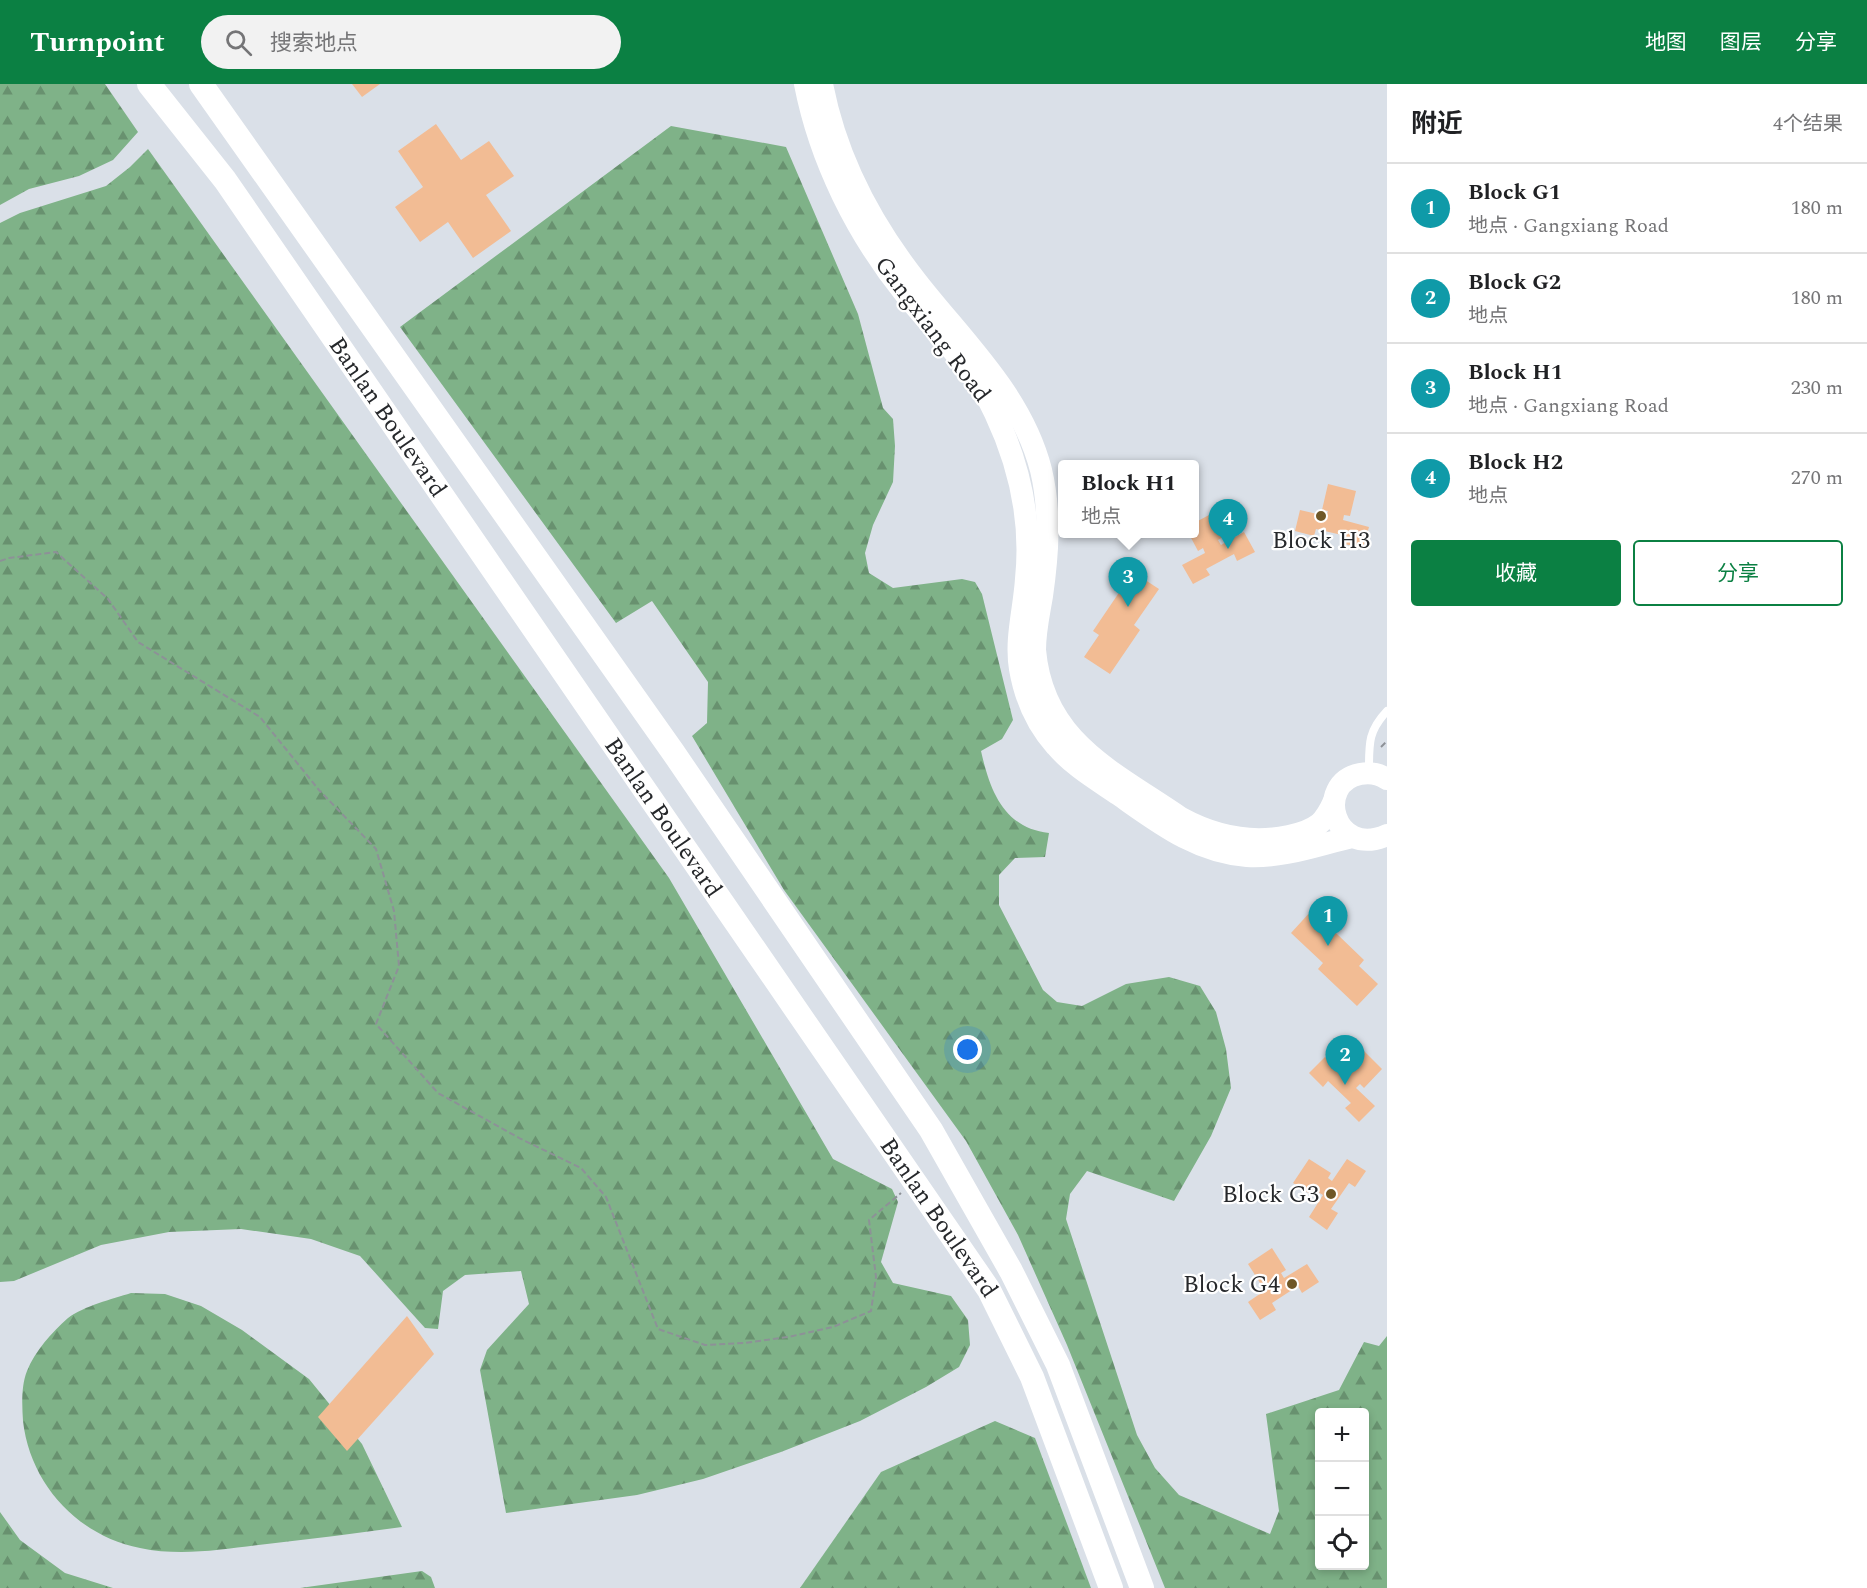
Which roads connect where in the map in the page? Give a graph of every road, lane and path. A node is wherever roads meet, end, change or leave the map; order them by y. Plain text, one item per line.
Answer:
1 (149, 84) edge
2 (201, 84) edge
3 (805, 84) edge
4 (822, 84) edge
5 (0, 561) edge
6 (1387, 711) edge
7 (1378, 776) edge
8 (1334, 801) junction
9 (1387, 835) edge
10 (1352, 837) junction
11 (902, 1191) dead end
12 (1111, 1588) edge
13 (1142, 1588) edge

1 - 12 main road, Banlan Boulevard
2 - 13 main road, Banlan Boulevard
3 - 10 street, Gangxiang Road
4 - 8 street, Gangxiang Road
5 - 11 path
6 - 7 lane
7 - 8 street, Gangxiang Road
8 - 10 street
9 - 10 street, Gangxiang Road

